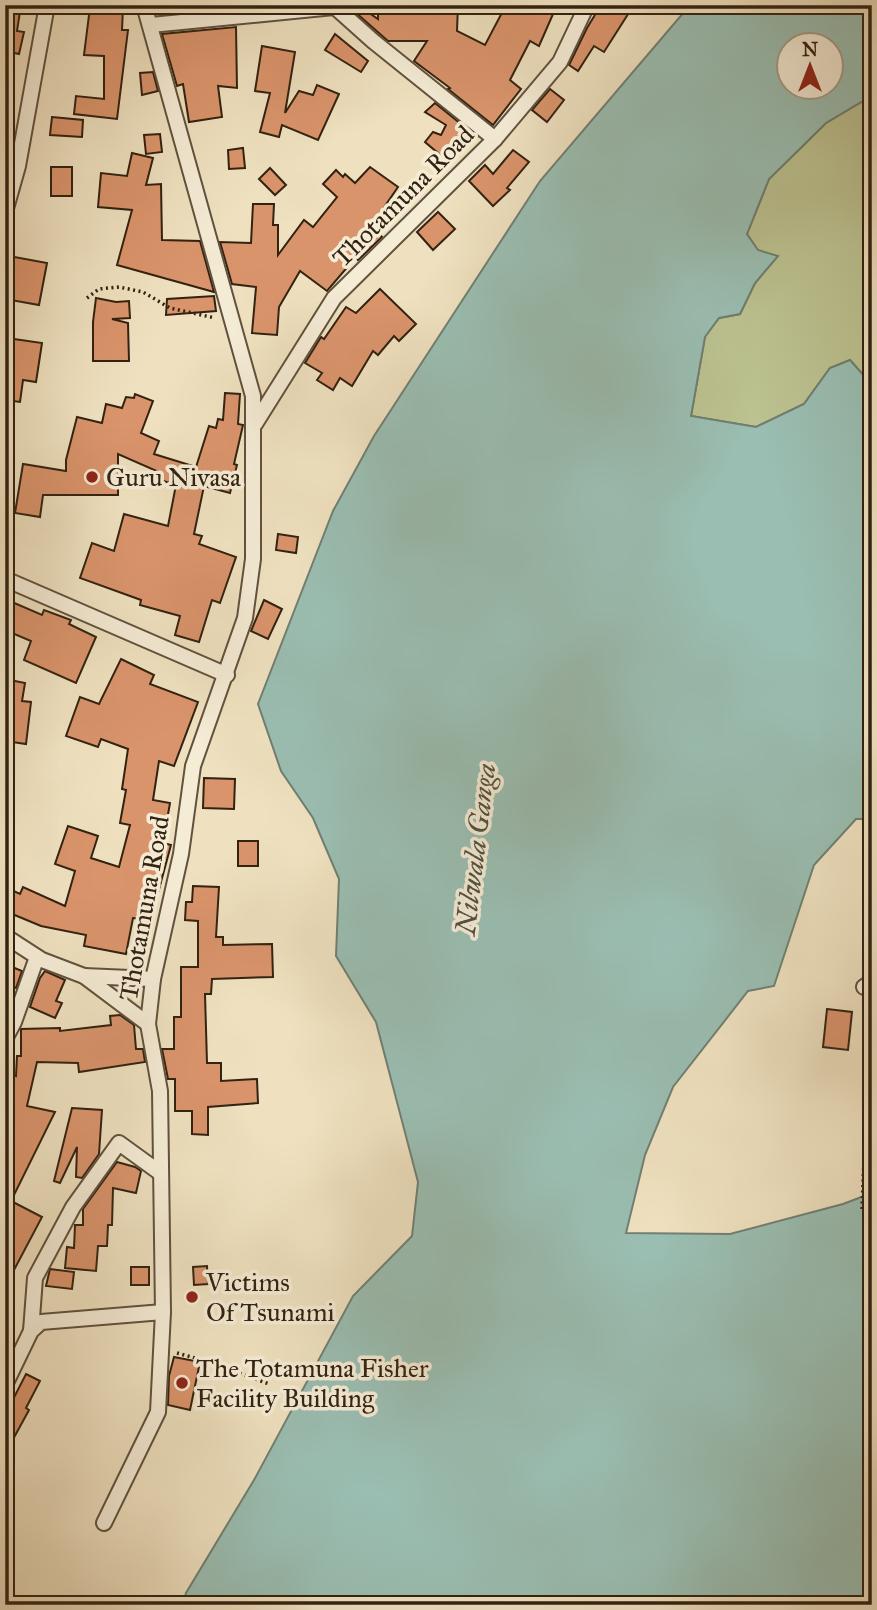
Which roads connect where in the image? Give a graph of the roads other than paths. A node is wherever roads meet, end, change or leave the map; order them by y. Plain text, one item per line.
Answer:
1 (47, 5) edge
2 (144, 5) edge
3 (587, 5) edge
4 (341, 6) edge
5 (150, 25) junction
6 (495, 139) junction
7 (5, 212) edge
8 (255, 424) junction
9 (5, 579) edge
10 (227, 675) junction
11 (5, 936) edge
12 (37, 957) junction
13 (84, 976) junction
14 (153, 979) junction
15 (148, 1024) junction
16 (5, 1039) edge
17 (159, 1172) junction
18 (163, 1312) junction
19 (31, 1331) junction
20 (5, 1385) edge
21 (104, 1523) dead end

1 - 7 street
2 - 5 street, Thotamuna Road
3 - 6 street, Thotamuna Road
4 - 5 street
4 - 6 street
5 - 8 street, Thotamuna Road
6 - 8 street, Thotamuna Road
8 - 10 street, Thotamuna Road
9 - 10 street
10 - 14 street, Thotamuna Road
11 - 12 street
12 - 13 street
12 - 16 street
13 - 14 street
13 - 15 street
14 - 15 street, Thotamuna Road
15 - 17 street, Thotamuna Road
17 - 18 street, Thotamuna Road
17 - 19 street
18 - 19 street
18 - 21 street, Thotamuna Road
19 - 20 street

